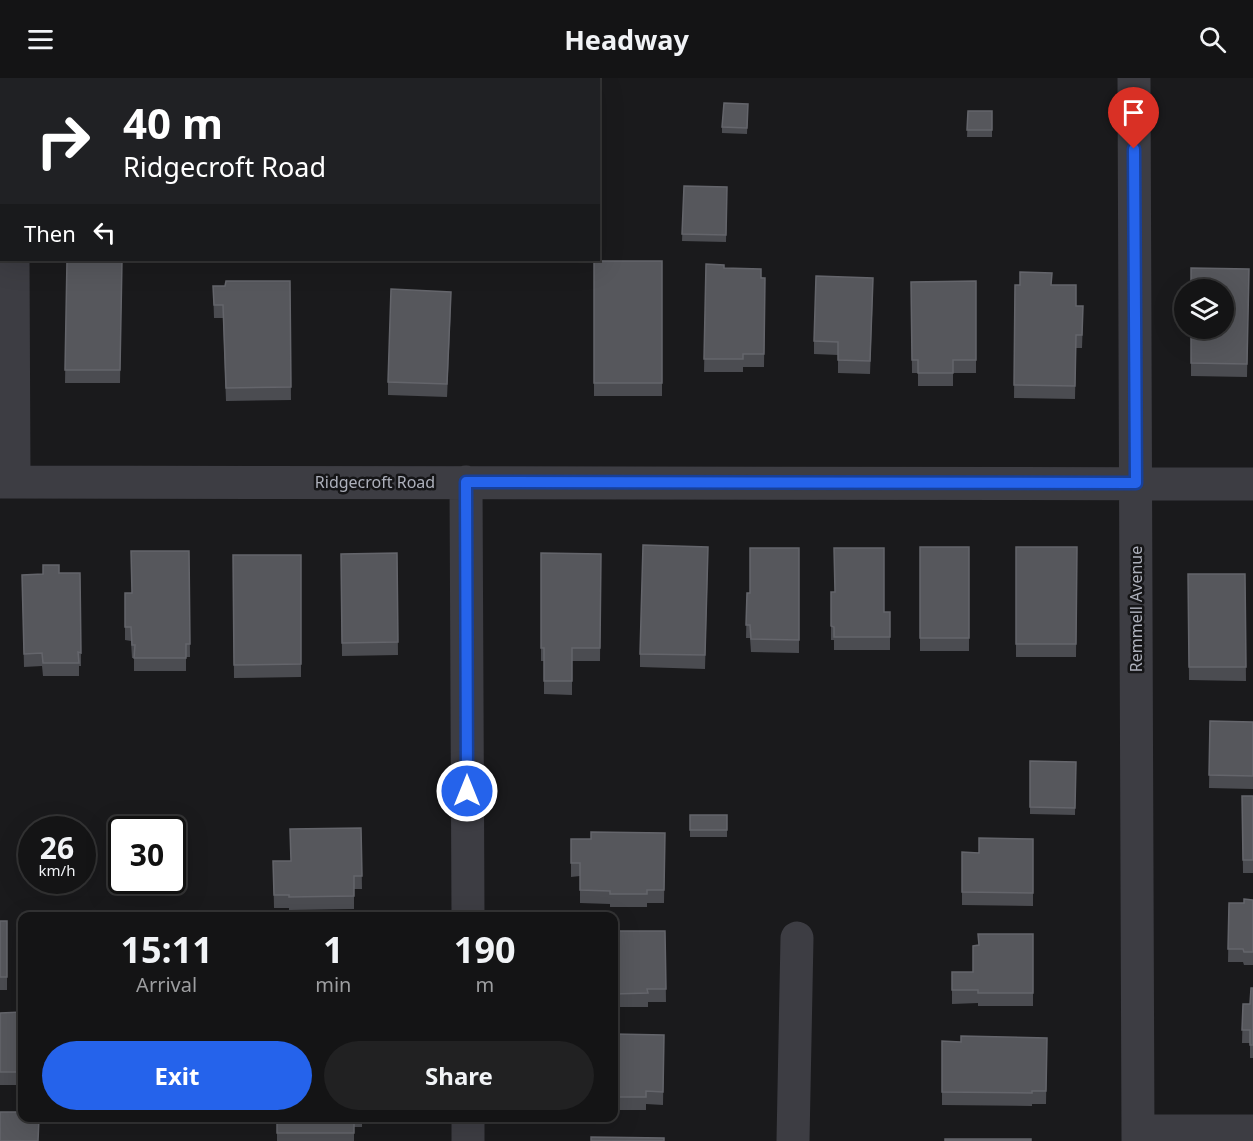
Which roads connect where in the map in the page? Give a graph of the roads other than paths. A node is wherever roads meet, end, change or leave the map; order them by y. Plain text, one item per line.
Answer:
1 (1134, 78) edge
2 (13, 261) edge
3 (7, 482) edge
4 (466, 482) junction
5 (1136, 483) junction
6 (1253, 484) edge
7 (468, 912) edge
8 (797, 938) dead end
9 (468, 1122) edge
10 (1253, 1131) edge
11 (1138, 1136) edge
12 (468, 1141) edge
13 (793, 1141) edge

1 - 5 street, Remmell Avenue
2 - 3 street
3 - 4 street, Ridgecroft Road
4 - 5 street, Ridgecroft Road
4 - 7 street
5 - 6 street, Ridgecroft Road
5 - 11 street, Remmell Avenue
8 - 13 street
9 - 12 street
10 - 11 street

